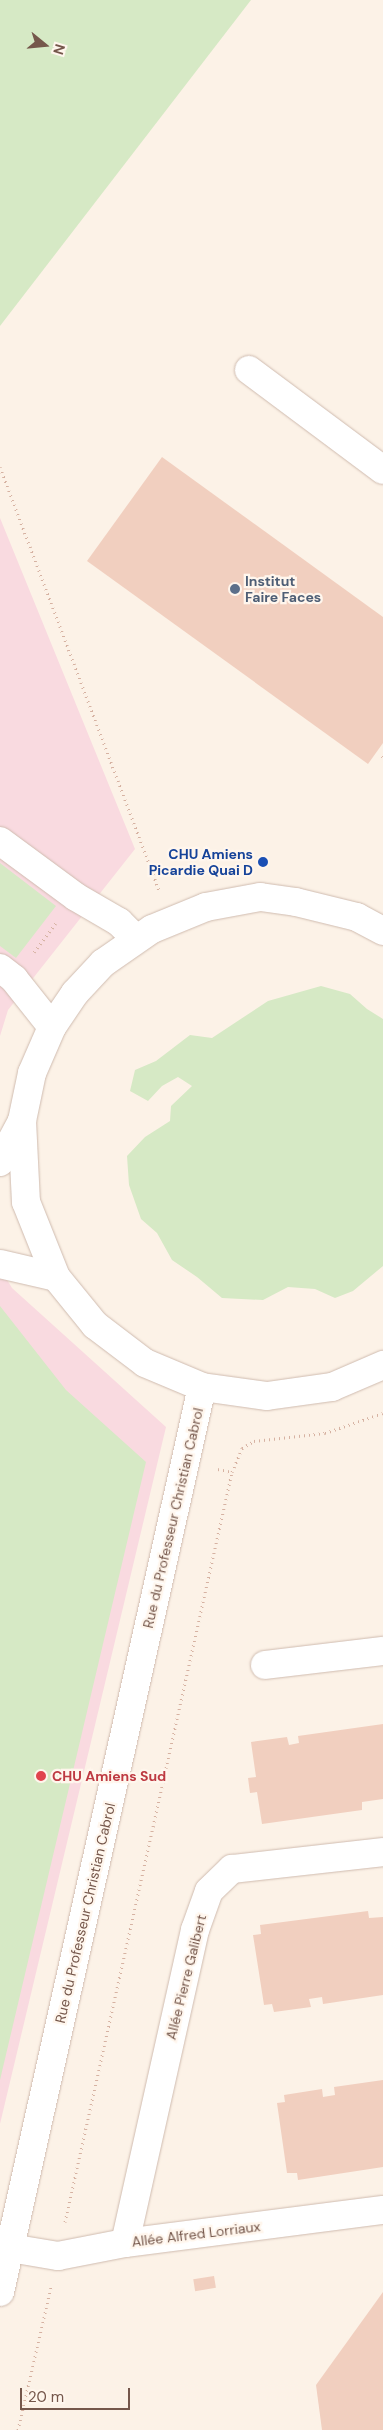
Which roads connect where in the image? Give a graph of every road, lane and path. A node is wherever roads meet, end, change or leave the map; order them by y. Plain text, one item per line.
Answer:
1 (249, 370) dead end
2 (0, 467) edge
3 (383, 470) edge
4 (0, 841) edge
5 (76, 897) junction
6 (170, 920) junction
7 (383, 931) edge
8 (136, 939) junction
9 (7, 974) edge
10 (52, 1027) junction
11 (22, 1122) junction
12 (0, 1162) edge
13 (0, 1264) edge
14 (56, 1277) junction
15 (383, 1365) edge
16 (202, 1387) junction
17 (383, 1412) edge
18 (383, 1651) edge
19 (266, 1665) dead end
20 (383, 1852) edge
21 (383, 2210) edge
22 (125, 2243) junction
23 (10, 2248) junction
24 (58, 2256) junction
25 (0, 2292) edge
26 (18, 2430) edge

1 - 3 street
2 - 6 path
4 - 5 street
5 - 8 street
5 - 9 path
6 - 7 street
6 - 8 street
8 - 10 street
9 - 10 street
10 - 11 street
11 - 12 street
11 - 14 street
13 - 14 street
14 - 16 street
15 - 16 street
16 - 23 street, Rue du Professeur Christian Cabrol
17 - 24 path
18 - 19 street
20 - 22 street, Allée Pierre Galibert
21 - 22 street, Allée Alfred Lorriaux
22 - 24 street, Allée Alfred Lorriaux
23 - 24 street, Allée Alfred Lorriaux
23 - 25 street, Rue du Professeur Christian Cabrol
24 - 26 path

